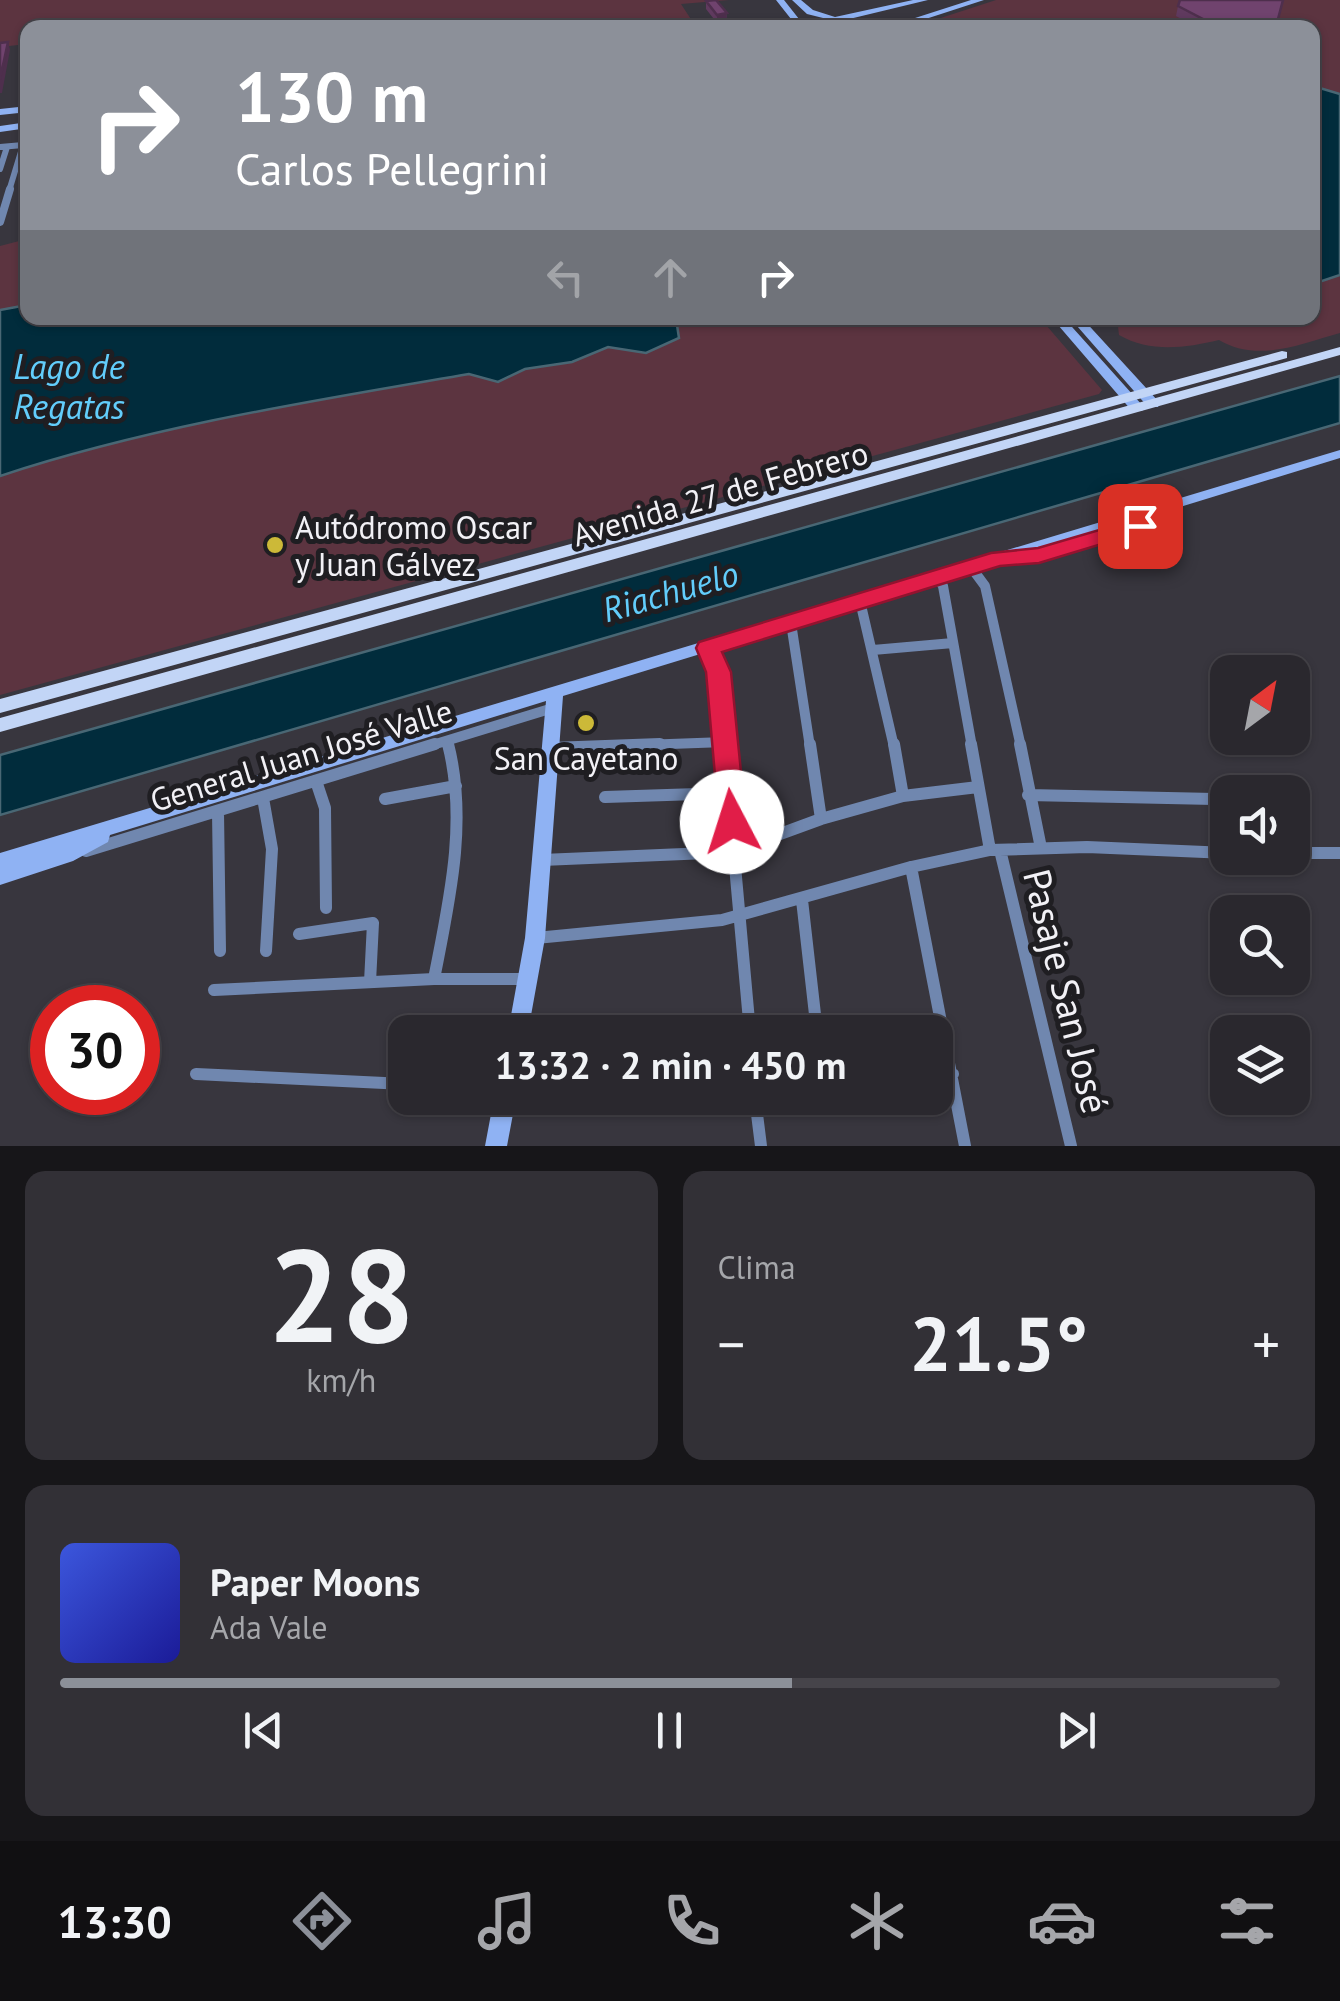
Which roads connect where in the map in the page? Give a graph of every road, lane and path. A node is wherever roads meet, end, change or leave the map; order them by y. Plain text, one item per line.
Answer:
1 (782, 0) edge
2 (924, 0) edge
3 (980, 0) edge
4 (797, 3) edge
5 (876, 12) junction
6 (850, 18) junction
7 (840, 20) edge
8 (901, 20) edge
9 (915, 20) edge
10 (4, 147) edge
11 (20, 152) edge
12 (0, 169) edge
13 (11, 186) junction
14 (0, 188) edge
15 (0, 222) edge
16 (1065, 325) edge
17 (1081, 325) edge
18 (1340, 339) edge
19 (1340, 351) edge
20 (1140, 400) junction
21 (1340, 454) edge
22 (1340, 464) edge
23 (998, 558) junction
24 (971, 566) junction
25 (937, 577) junction
26 (860, 601) junction
27 (790, 622) junction
28 (953, 642) junction
29 (708, 648) junction
30 (874, 650) junction
31 (554, 701) junction
32 (0, 706) edge
33 (0, 725) edge
34 (447, 742) junction
35 (725, 742) junction
36 (551, 748) junction
37 (316, 781) junction
38 (456, 786) junction
39 (978, 787) junction
40 (730, 793) junction
41 (1028, 795) junction
42 (903, 796) junction
43 (605, 797) dead end
44 (263, 798) junction
45 (1210, 799) edge
46 (385, 800) dead end
47 (218, 812) junction
48 (821, 819) junction
49 (132, 822) junction
50 (1041, 848) junction
51 (736, 850) junction
52 (995, 850) junction
53 (1210, 852) edge
54 (1310, 853) edge
55 (1340, 853) edge
56 (66, 856) junction
57 (542, 860) junction
58 (0, 862) edge
59 (911, 866) junction
60 (0, 876) edge
61 (802, 900) junction
62 (326, 908) dead end
63 (740, 913) junction
64 (299, 934) dead end
65 (535, 938) junction
66 (220, 951) dead end
67 (266, 951) dead end
68 (434, 978) junction
69 (529, 979) junction
70 (370, 982) junction
71 (214, 990) dead end
72 (522, 1015) edge
73 (749, 1015) edge
74 (815, 1015) edge
75 (941, 1015) edge
76 (196, 1074) dead end
77 (953, 1074) edge
78 (388, 1083) edge
79 (502, 1115) edge
80 (757, 1115) edge
81 (496, 1146) edge
82 (761, 1146) edge
83 (966, 1146) edge
84 (1072, 1146) edge

1 - 4 main road
2 - 5 main road
3 - 9 main road
4 - 6 main road
5 - 6 main road
5 - 8 main road
6 - 7 main road
10 - 12 street
11 - 13 street
13 - 14 street
13 - 15 street
16 - 20 main road
17 - 20 main road
18 - 20 main road, Avenida 27 de Febrero
19 - 20 main road, Avenida 27 de Febrero
20 - 32 main road, Avenida 27 de Febrero
20 - 33 main road, Avenida 27 de Febrero
21 - 23 main road
22 - 23 main road
23 - 24 main road
24 - 25 main road
24 - 41 street
25 - 26 main road
25 - 28 street, Pasaje San José
26 - 27 main road
26 - 30 street
27 - 29 main road
27 - 48 street
28 - 30 street
28 - 39 street, Pasaje San José
29 - 31 main road
29 - 35 street
30 - 42 street
31 - 34 street, General Juan José Valle
31 - 36 main road
31 - 49 main road, General Juan José Valle
34 - 37 street, General Juan José Valle
34 - 38 street
35 - 36 street
35 - 40 street
36 - 57 main road
37 - 44 street, General Juan José Valle
37 - 62 street
38 - 46 street
38 - 68 street
39 - 42 street
39 - 52 street, Pasaje San José
40 - 43 street
40 - 51 street
41 - 45 street
41 - 50 street
42 - 48 street
44 - 47 street, General Juan José Valle
44 - 67 street
47 - 56 street, General Juan José Valle
47 - 66 street
48 - 51 street
49 - 56 main road, General Juan José Valle
49 - 58 main road, General Juan José Valle
50 - 52 street
50 - 53 street
51 - 57 street
51 - 63 street
52 - 59 street
52 - 84 street, Pasaje San José
54 - 55 street
56 - 60 main road, General Juan José Valle
57 - 65 main road
59 - 61 street
59 - 75 street
61 - 63 street
61 - 74 street
63 - 65 street
63 - 73 street
64 - 70 street
65 - 69 main road
68 - 69 street
68 - 70 street
69 - 72 main road
70 - 71 street
76 - 78 street
77 - 83 street
79 - 81 main road
80 - 82 street

